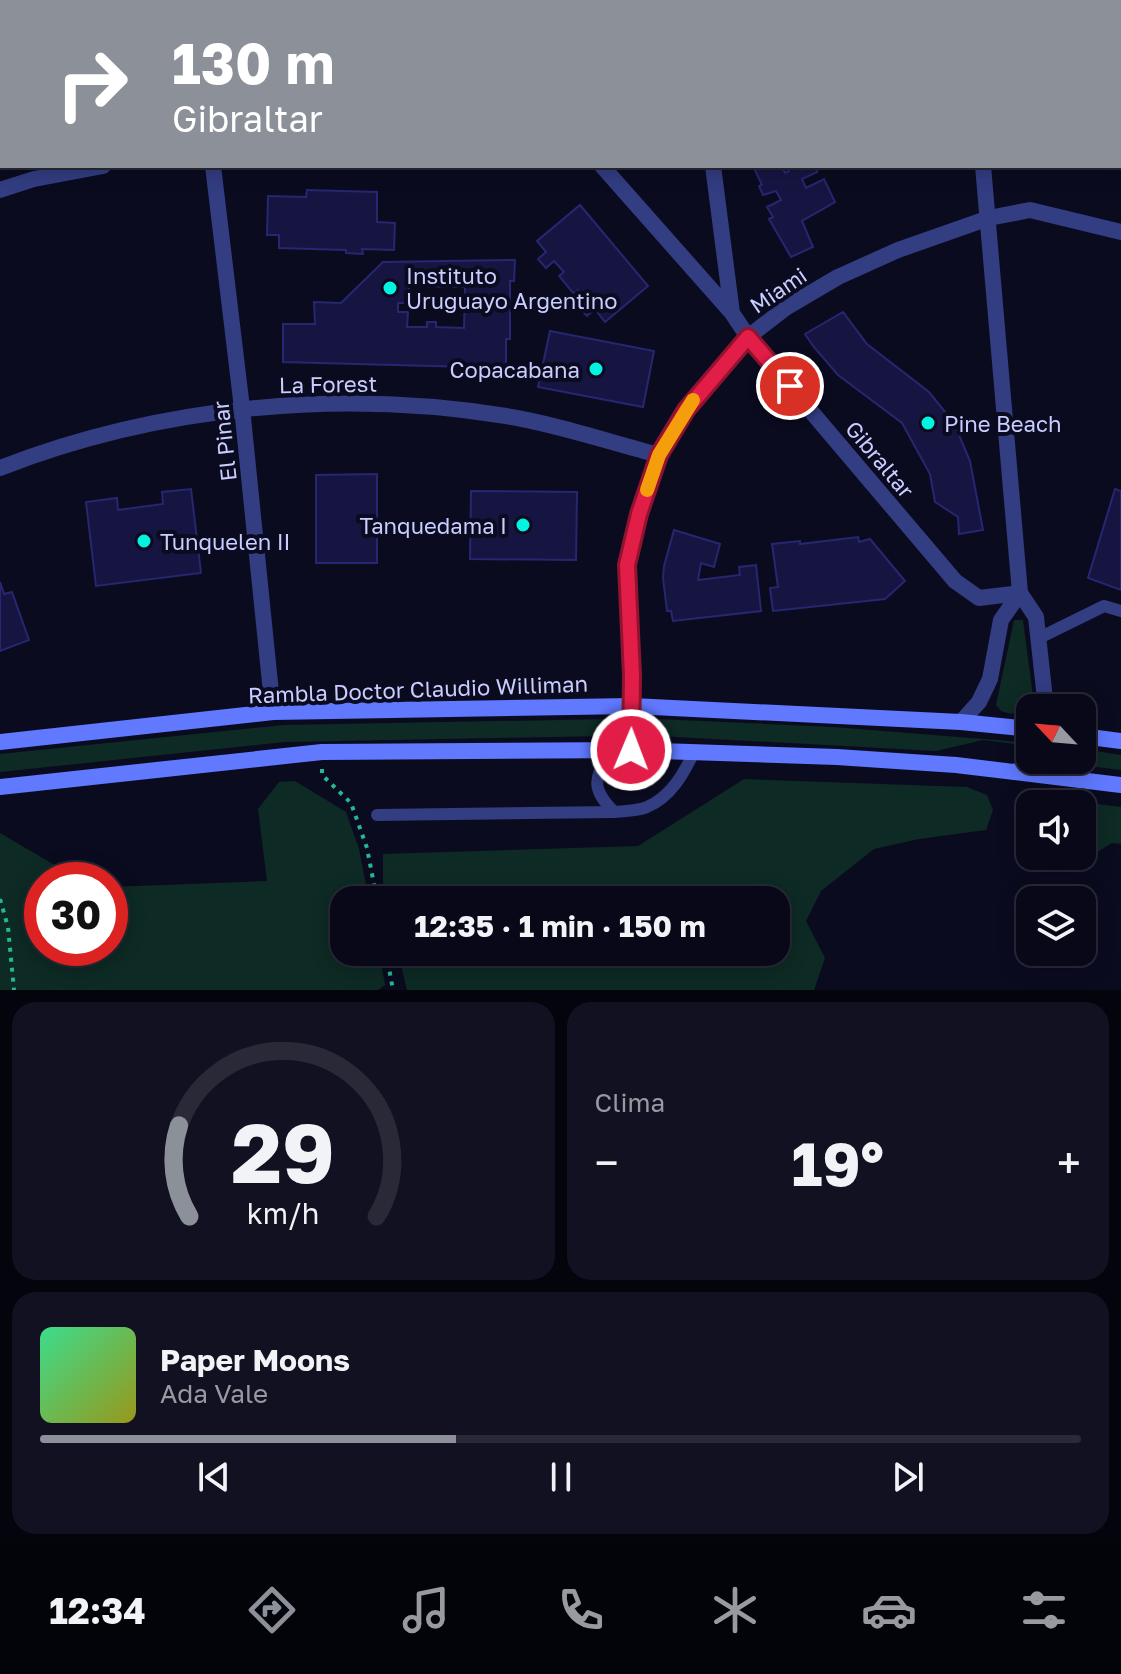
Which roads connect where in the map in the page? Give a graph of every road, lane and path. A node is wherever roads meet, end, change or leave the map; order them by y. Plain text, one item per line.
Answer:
1 (92, 168) edge
2 (213, 168) edge
3 (604, 168) edge
4 (713, 168) edge
5 (983, 168) edge
6 (0, 190) edge
7 (989, 218) junction
8 (1121, 232) edge
9 (732, 313) junction
10 (748, 337) junction
11 (242, 408) junction
12 (659, 455) junction
13 (0, 468) edge
14 (1020, 593) junction
15 (1121, 611) edge
16 (1039, 638) junction
17 (1045, 694) edge
18 (632, 706) junction
19 (273, 712) junction
20 (961, 722) junction
21 (1016, 728) edge
22 (1096, 738) edge
23 (1121, 741) edge
24 (0, 742) edge
25 (609, 750) junction
26 (631, 750) junction
27 (694, 752) junction
28 (1014, 772) joint
29 (1121, 785) edge
30 (0, 787) edge
31 (351, 803) dead end
32 (614, 812) junction
33 (377, 815) dead end
34 (374, 886) edge
35 (0, 899) edge
36 (389, 966) edge
37 (14, 990) edge
38 (393, 990) edge

1 - 6 street
2 - 11 street, El Pinar
3 - 9 street, Gibraltar
4 - 9 street
5 - 7 street
7 - 8 street, Miami
7 - 10 street, Miami
7 - 14 street
9 - 10 street, Gibraltar
10 - 12 street, Miami
10 - 14 street, Gibraltar
11 - 12 street, La Forest
11 - 13 street, La Forest
11 - 19 street, El Pinar
12 - 18 street, Miami
14 - 16 street
14 - 20 street
15 - 16 lane
16 - 17 street
18 - 19 main road, Rambla Doctor Claudio Williman
18 - 20 main road, Rambla Doctor Claudio Williman
18 - 26 street, Miami
19 - 24 main road, Rambla Doctor Claudio Williman
20 - 21 main road, Rambla Doctor Claudio Williman
22 - 23 main road
25 - 26 main road
25 - 30 main road
25 - 32 lane
26 - 27 main road
27 - 28 main road
27 - 32 lane
28 - 29 main road
31 - 34 path
32 - 33 lane
35 - 37 path
36 - 38 path

